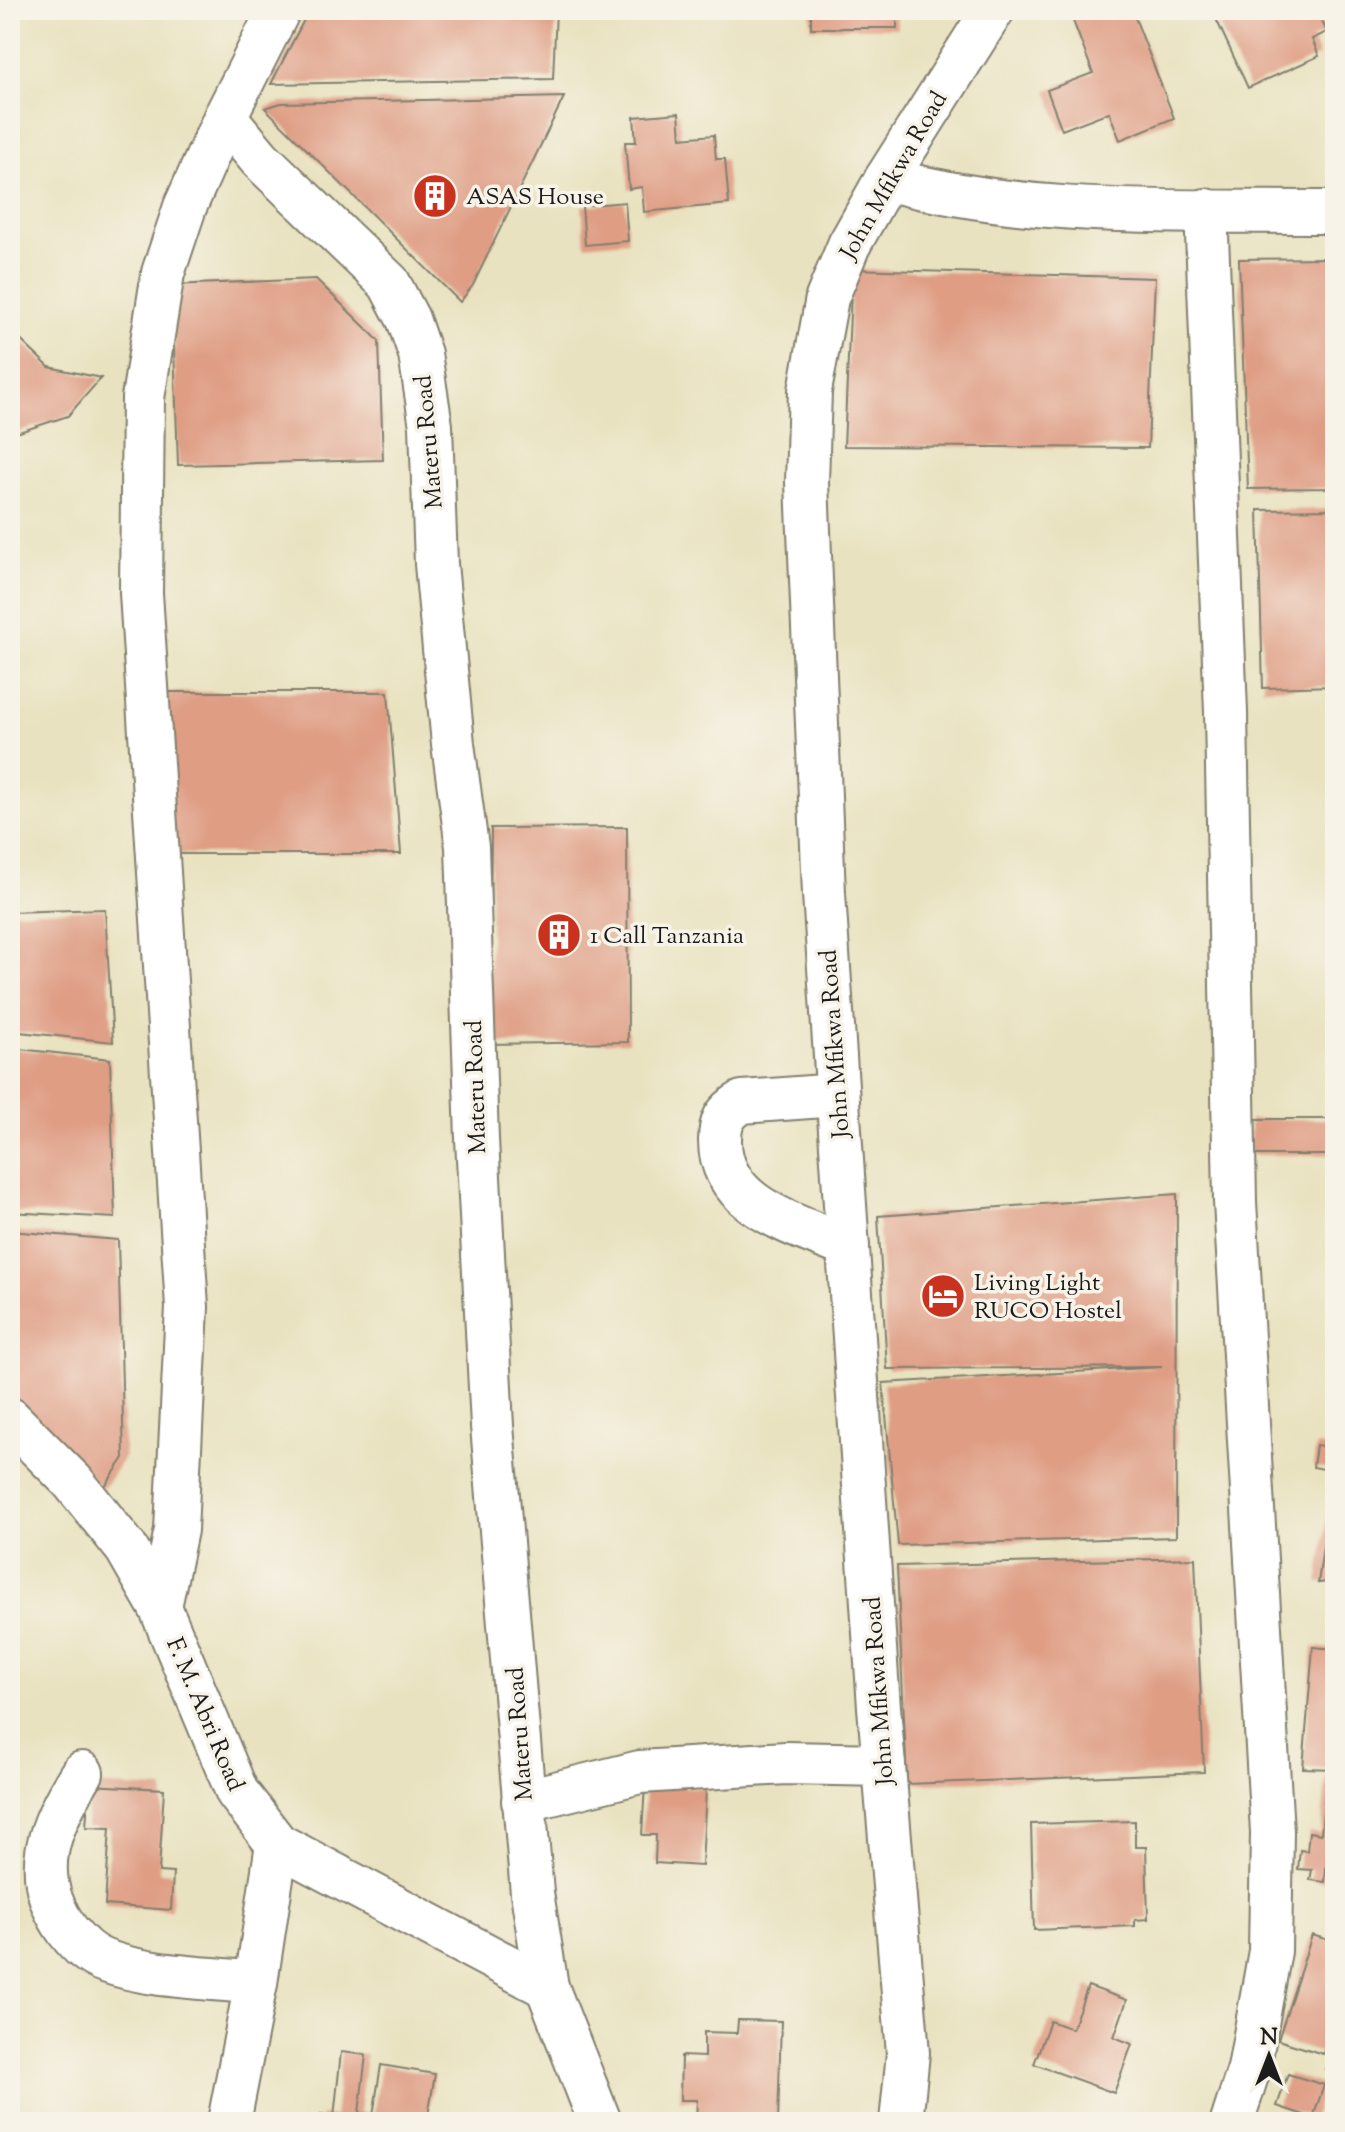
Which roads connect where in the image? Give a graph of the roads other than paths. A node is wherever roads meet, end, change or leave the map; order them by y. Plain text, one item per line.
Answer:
1 (279, 10) edge
2 (993, 10) edge
3 (225, 117) junction
4 (886, 179) junction
5 (1206, 210) junction
6 (1335, 212) edge
7 (837, 1095) junction
8 (848, 1247) junction
9 (10, 1419) edge
10 (160, 1607) junction
11 (884, 1765) junction
12 (82, 1773) dead end
13 (523, 1801) junction
14 (277, 1844) junction
15 (256, 1983) junction
16 (547, 1987) junction
17 (229, 2122) edge
18 (600, 2122) edge
19 (901, 2122) edge
20 (1232, 2122) edge

1 - 3 street
2 - 4 street, John Mfikwa Road
3 - 10 street
3 - 13 street, Materu Road
4 - 5 street
4 - 7 street, John Mfikwa Road
5 - 6 street
5 - 20 street
7 - 8 street, John Mfikwa Road
7 - 8 street
8 - 11 street, John Mfikwa Road
9 - 10 street, F. M. Abri Road
10 - 14 street, F. M. Abri Road
11 - 13 street
11 - 19 street, John Mfikwa Road
12 - 15 street
13 - 16 street, Materu Road
14 - 15 street
14 - 16 street, F. M. Abri Road
15 - 17 street
16 - 18 street, Materu Road

